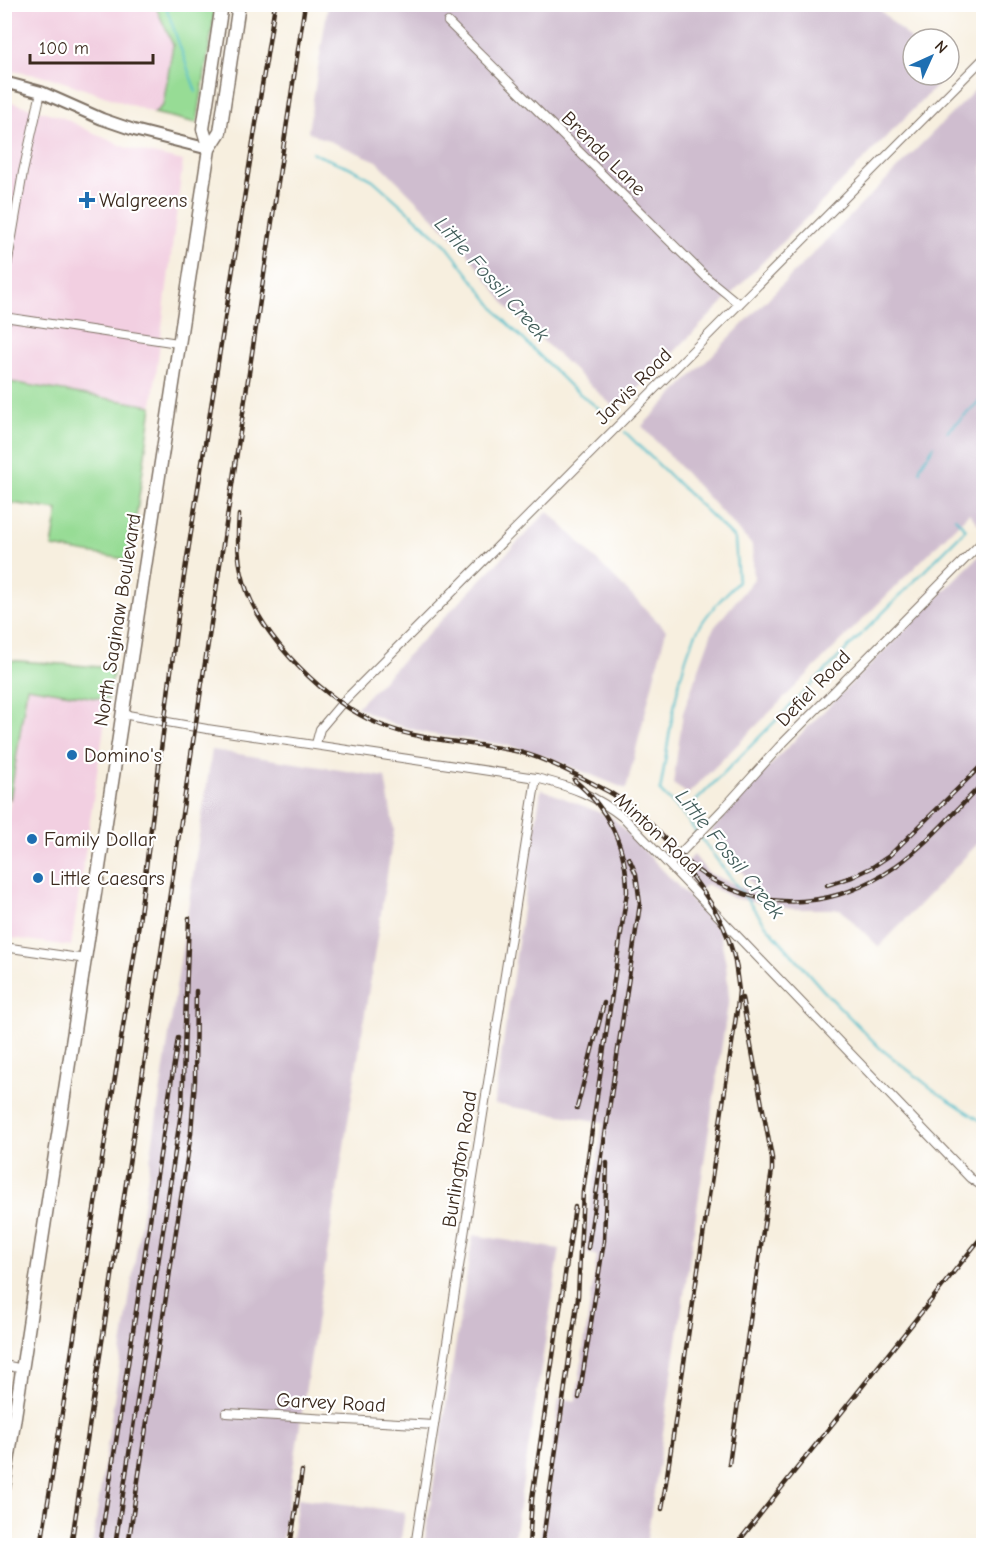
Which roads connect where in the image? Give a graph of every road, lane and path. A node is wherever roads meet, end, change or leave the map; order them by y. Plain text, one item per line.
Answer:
1 (222, 4) edge
2 (239, 4) edge
3 (448, 22) dead end
4 (984, 58) edge
5 (4, 82) edge
6 (41, 92) junction
7 (209, 149) junction
8 (4, 284) edge
9 (739, 304) junction
10 (4, 317) edge
11 (178, 344) junction
12 (984, 540) edge
13 (122, 714) junction
14 (316, 744) junction
15 (536, 778) junction
16 (670, 864) junction
17 (4, 947) edge
18 (86, 959) junction
19 (983, 1183) edge
20 (4, 1365) edge
21 (23, 1370) junction
22 (226, 1413) dead end
23 (434, 1425) junction
24 (4, 1488) edge
25 (415, 1545) edge

1 - 7 main road, North Saginaw Boulevard
2 - 7 main road, North Saginaw Boulevard
3 - 9 street, Brenda Lane
4 - 9 street, Jarvis Road
5 - 6 main road
6 - 7 main road
6 - 8 street
7 - 11 main road, North Saginaw Boulevard
9 - 14 street, Jarvis Road
10 - 11 street
11 - 13 main road, North Saginaw Boulevard
12 - 16 street, Defiel Road
13 - 14 street, Minton Road
13 - 18 main road, North Saginaw Boulevard
14 - 15 street, Minton Road
15 - 16 street, Minton Road
15 - 23 street, Burlington Road
16 - 19 street, Minton Road
17 - 18 street
18 - 21 main road, North Saginaw Boulevard
20 - 21 street
21 - 24 main road, North Saginaw Boulevard
22 - 23 street, Garvey Road
23 - 25 street, Burlington Road

